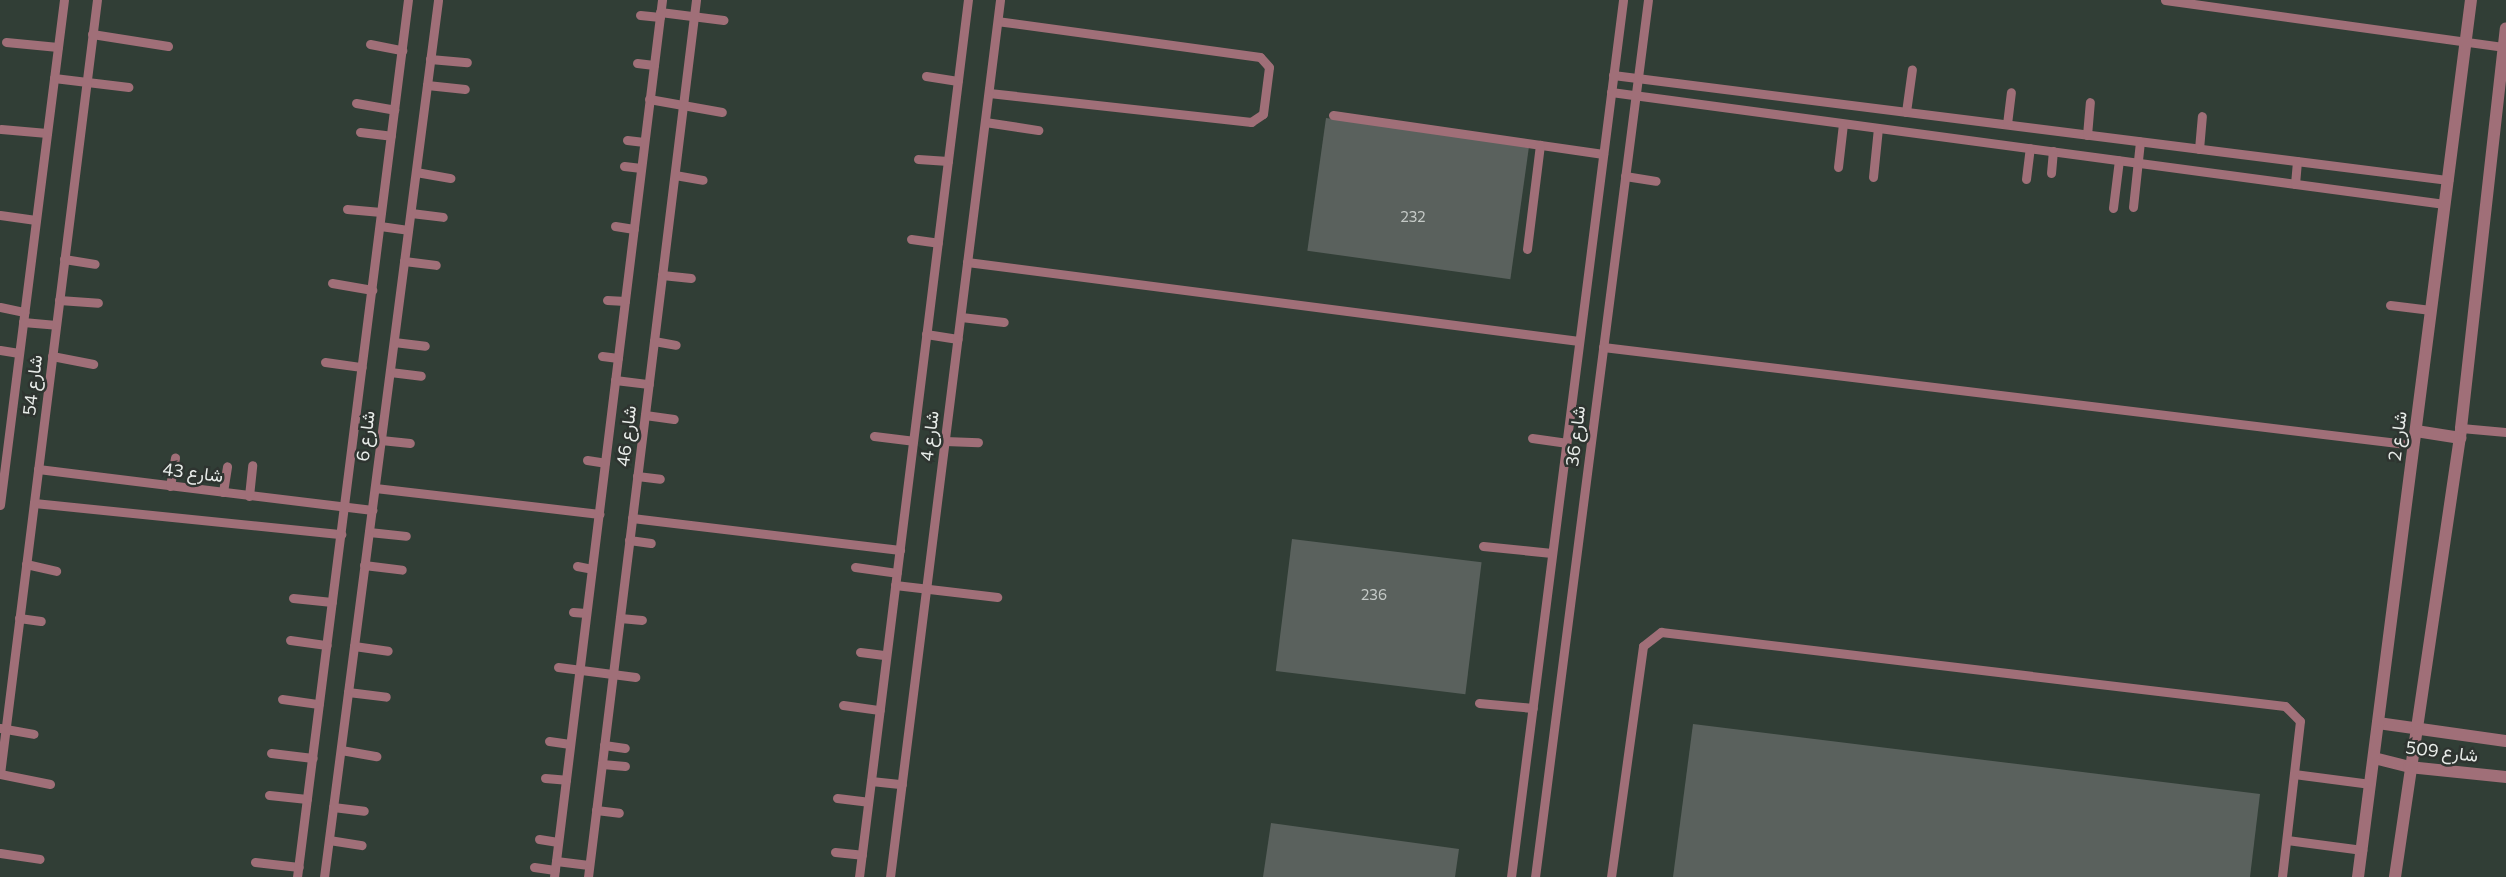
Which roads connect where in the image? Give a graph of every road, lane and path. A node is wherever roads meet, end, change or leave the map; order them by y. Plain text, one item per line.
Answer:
1 (64, 0) edge
2 (97, 0) edge
3 (408, 0) edge
4 (438, 0) edge
5 (662, 0) edge
6 (696, 0) edge
7 (967, 0) edge
8 (1000, 0) edge
9 (1623, 0) edge
10 (1648, 0) edge
11 (2165, 0) edge
12 (2471, 0) edge
13 (660, 14) junction
14 (640, 15) dead end
15 (694, 16) junction
16 (723, 20) dead end
17 (998, 21) junction
18 (2506, 29) edge
19 (92, 34) junction
20 (6, 42) dead end
21 (2466, 42) junction
22 (370, 44) dead end
23 (168, 45) dead end
24 (58, 47) junction
25 (2503, 47) junction
26 (402, 50) junction
27 (430, 59) junction
28 (467, 62) dead end
29 (637, 63) dead end
30 (654, 65) junction
31 (1912, 69) dead end
32 (1613, 75) junction
33 (926, 76) dead end
34 (54, 78) junction
35 (1638, 78) junction
36 (958, 81) junction
37 (86, 82) junction
38 (427, 85) junction
39 (128, 87) dead end
40 (465, 89) dead end
41 (1611, 92) junction
42 (2010, 92) dead end
43 (989, 93) junction
44 (1635, 96) junction
45 (649, 99) junction
46 (2090, 102) dead end
47 (356, 104) dead end
48 (683, 105) junction
49 (394, 110) junction
50 (722, 112) dead end
51 (1906, 112) junction
52 (1333, 115) dead end
53 (1931, 115) junction
54 (2202, 116) dead end
55 (985, 122) junction
56 (1843, 124) junction
57 (2007, 124) junction
58 (1878, 128) junction
59 (1, 129) edge
60 (1038, 130) dead end
61 (360, 132) dead end
62 (47, 133) junction
63 (1929, 135) junction
64 (2088, 135) junction
65 (391, 136) junction
66 (627, 140) dead end
67 (2140, 141) junction
68 (644, 142) junction
69 (1540, 145) junction
70 (2030, 148) junction
71 (2199, 149) junction
72 (2053, 151) junction
73 (1603, 154) junction
74 (918, 159) dead end
75 (2119, 160) junction
76 (948, 161) junction
77 (2297, 161) junction
78 (2138, 163) junction
79 (624, 166) dead end
80 (1838, 167) dead end
81 (641, 168) junction
82 (416, 172) junction
83 (2051, 173) dead end
84 (675, 174) junction
85 (1625, 176) junction
86 (1873, 177) dead end
87 (450, 178) dead end
88 (2026, 179) dead end
89 (703, 180) dead end
90 (2448, 180) junction
91 (1656, 182) dead end
92 (2295, 184) junction
93 (2445, 204) junction
94 (2133, 207) dead end
95 (2113, 208) dead end
96 (347, 209) dead end
97 (381, 212) junction
98 (411, 213) junction
99 (0, 215) edge
100 (443, 217) dead end
101 (36, 220) junction
102 (380, 226) junction
103 (615, 226) dead end
104 (634, 229) junction
105 (408, 230) junction
106 (911, 239) dead end
107 (938, 243) junction
108 (1527, 249) dead end
109 (64, 259) junction
110 (404, 261) junction
111 (967, 262) junction
112 (95, 264) dead end
113 (436, 265) dead end
114 (662, 275) junction
115 (691, 278) dead end
116 (332, 283) dead end
117 (372, 290) junction
118 (59, 300) junction
119 (608, 300) dead end
120 (625, 301) junction
121 (98, 303) dead end
122 (2390, 305) dead end
123 (0, 307) edge
124 (2431, 310) junction
125 (961, 316) junction
126 (24, 317) junction
127 (1004, 322) dead end
128 (56, 325) junction
129 (926, 334) junction
130 (958, 339) junction
131 (654, 341) junction
132 (1579, 341) junction
133 (394, 342) junction
134 (676, 345) dead end
135 (425, 346) dead end
136 (1603, 347) junction
137 (0, 350) edge
138 (19, 353) junction
139 (52, 356) junction
140 (602, 356) dead end
141 (618, 358) junction
142 (325, 362) dead end
143 (93, 364) dead end
144 (362, 367) junction
145 (390, 372) junction
146 (421, 376) dead end
147 (615, 380) junction
148 (649, 384) junction
149 (645, 415) junction
150 (674, 419) dead end
151 (2416, 431) junction
152 (2506, 432) edge
153 (2460, 433) junction
154 (874, 436) dead end
155 (1532, 438) dead end
156 (4, 439) edge
157 (381, 440) junction
158 (913, 441) junction
159 (945, 441) junction
160 (978, 442) dead end
161 (410, 443) dead end
162 (1566, 443) junction
163 (2414, 445) junction
164 (175, 457) dead end
165 (587, 460) dead end
166 (605, 463) junction
167 (252, 465) dead end
168 (227, 466) dead end
169 (38, 469) junction
170 (637, 476) junction
171 (660, 479) dead end
172 (1, 486) edge
173 (170, 486) junction
174 (375, 488) junction
175 (223, 492) junction
176 (249, 496) junction
177 (34, 504) junction
178 (0, 505) edge
179 (344, 508) junction
180 (372, 510) junction
181 (599, 514) junction
182 (632, 518) junction
183 (369, 532) junction
184 (341, 534) junction
185 (406, 537) dead end
186 (629, 540) junction
187 (651, 543) dead end
188 (1483, 546) dead end
189 (900, 550) junction
190 (1552, 553) junction
191 (26, 564) junction
192 (364, 565) junction
193 (578, 566) dead end
194 (855, 567) dead end
195 (592, 569) junction
196 (402, 570) dead end
197 (56, 571) dead end
198 (897, 573) junction
199 (895, 585) junction
200 (927, 589) junction
201 (998, 597) dead end
202 (293, 598) dead end
203 (332, 602) junction
204 (573, 612) dead end
205 (586, 613) junction
206 (20, 618) junction
207 (620, 618) junction
208 (642, 620) dead end
209 (41, 621) dead end
210 (290, 640) dead end
211 (327, 645) junction
212 (354, 646) junction
213 (388, 651) dead end
214 (860, 652) dead end
215 (886, 655) junction
216 (558, 667) dead end
217 (580, 670) junction
218 (613, 674) junction
219 (635, 677) dead end
220 (348, 692) junction
221 (386, 697) dead end
222 (282, 699) dead end
223 (1479, 703) dead end
224 (319, 704) junction
225 (843, 705) dead end
226 (1533, 708) junction
227 (880, 710) junction
228 (2378, 723) junction
229 (3, 729) edge
230 (2414, 731) junction
231 (33, 734) dead end
232 (549, 741) dead end
233 (2506, 741) edge
234 (570, 744) junction
235 (604, 746) junction
236 (625, 748) dead end
237 (341, 750) junction
238 (271, 753) dead end
239 (376, 756) dead end
240 (313, 758) junction
241 (2374, 758) junction
242 (602, 764) junction
243 (625, 766) dead end
244 (2409, 767) junction
245 (0, 774) edge
246 (2294, 774) junction
247 (2506, 777) edge
248 (545, 778) dead end
249 (566, 780) junction
250 (871, 781) junction
251 (50, 784) dead end
252 (902, 784) junction
253 (2370, 784) junction
254 (269, 795) dead end
255 (837, 798) dead end
256 (307, 799) junction
257 (868, 802) junction
258 (333, 807) junction
259 (596, 810) junction
260 (364, 811) dead end
261 (619, 813) dead end
262 (540, 839) dead end
263 (329, 840) junction
264 (2287, 840) junction
265 (558, 842) junction
266 (362, 845) dead end
267 (2362, 850) junction
268 (836, 852) dead end
269 (0, 853) edge
270 (862, 855) junction
271 (40, 859) dead end
272 (255, 862) dead end
273 (589, 865) junction
274 (534, 867) dead end
275 (555, 870) edge
276 (298, 872) edge
277 (324, 877) edge
278 (588, 877) edge
279 (859, 877) edge
280 (890, 877) edge
281 (1511, 877) edge
282 (1535, 877) edge
283 (1611, 877) edge
284 (2282, 877) edge
285 (2358, 877) edge
286 (2395, 877) edge

1 - 24 lane, شارع 54
2 - 19 lane, شارع 54
3 - 26 lane, شارع 6
4 - 27 lane, شارع 6
5 - 13 lane, شارع 46
6 - 15 lane, شارع 46
7 - 36 lane, شارع 4
8 - 17 lane, شارع 4
9 - 32 lane, شارع 36
10 - 35 lane, شارع 36
11 - 21 lane
12 - 21 street, شارع 2
13 - 14 lane
13 - 15 lane
13 - 30 lane, شارع 46
15 - 16 lane
15 - 48 lane, شارع 46
17 - 43 lane, شارع 4
17 - 43 lane
18 - 25 street
19 - 23 lane
19 - 37 lane, شارع 54
20 - 24 lane
21 - 25 lane
21 - 90 street, شارع 2
22 - 26 lane
24 - 34 lane, شارع 54
25 - 153 street
26 - 49 lane, شارع 6
27 - 28 lane
27 - 38 lane, شارع 6
29 - 30 lane
30 - 45 lane, شارع 46
31 - 51 lane
32 - 35 lane
32 - 41 lane, شارع 36
33 - 36 lane
34 - 37 lane
34 - 62 lane, شارع 54
35 - 44 lane, شارع 36
35 - 51 lane
36 - 76 lane, شارع 4
37 - 39 lane
37 - 109 lane, شارع 54
38 - 40 lane
38 - 82 lane, شارع 6
41 - 44 lane
41 - 73 lane, شارع 36
42 - 57 lane
43 - 55 lane, شارع 4
44 - 56 lane
44 - 85 lane, شارع 36
45 - 48 lane
45 - 68 lane, شارع 46
46 - 64 lane
47 - 49 lane
48 - 50 lane
48 - 84 lane, شارع 46
49 - 65 lane, شارع 6
51 - 53 lane
52 - 69 lane
53 - 57 lane
53 - 63 lane
54 - 71 lane
55 - 60 lane
55 - 111 lane, شارع 4
56 - 58 lane
56 - 80 lane
57 - 64 lane
58 - 63 lane
58 - 86 lane
59 - 62 lane
61 - 65 lane
62 - 101 lane, شارع 54
63 - 70 lane
64 - 67 lane
65 - 97 lane, شارع 6
66 - 68 lane
67 - 71 lane
67 - 78 lane
68 - 81 lane, شارع 46
69 - 73 lane
69 - 108 lane
70 - 72 lane
70 - 88 lane
71 - 77 lane
72 - 75 lane
72 - 83 lane
73 - 132 lane, شارع 36
74 - 76 lane
75 - 78 lane
75 - 95 lane
76 - 107 lane, شارع 4
77 - 90 lane
77 - 92 lane
78 - 92 lane
78 - 94 lane
79 - 81 lane
81 - 104 lane, شارع 46
82 - 87 lane
82 - 98 lane, شارع 6
84 - 89 lane
84 - 114 lane, شارع 46
85 - 91 lane
85 - 136 lane, شارع 36
90 - 93 street, شارع 2
92 - 93 lane
93 - 124 street, شارع 2
96 - 97 lane
97 - 102 lane, شارع 6
98 - 100 lane
98 - 105 lane, شارع 6
99 - 101 lane
101 - 126 lane, شارع 54
102 - 105 lane
102 - 117 lane, شارع 6
103 - 104 lane
104 - 120 lane, شارع 46
105 - 110 lane, شارع 6
106 - 107 lane
107 - 129 lane, شارع 4
109 - 112 lane
109 - 118 lane, شارع 54
110 - 113 lane
110 - 133 lane, شارع 6
111 - 125 lane, شارع 4
111 - 132 lane
114 - 115 lane
114 - 131 lane, شارع 46
116 - 117 lane
117 - 144 lane, شارع 6
118 - 121 lane
118 - 128 lane, شارع 54
119 - 120 lane
120 - 141 lane, شارع 46
122 - 124 lane
123 - 126 lane
124 - 151 street, شارع 2
125 - 127 lane
125 - 130 lane, شارع 4
126 - 128 lane
126 - 138 lane, شارع 54
128 - 139 lane, شارع 54
129 - 130 lane
129 - 158 lane, شارع 4
130 - 159 lane, شارع 4
131 - 134 lane
131 - 148 lane, شارع 46
132 - 162 lane, شارع 36
133 - 135 lane
133 - 145 lane, شارع 6
136 - 163 lane
136 - 282 lane, شارع 36
137 - 138 lane
138 - 156 lane, شارع 54
139 - 143 lane
139 - 169 lane, شارع 54
140 - 141 lane
141 - 147 lane, شارع 46
142 - 144 lane
144 - 179 lane, شارع 6
145 - 146 lane
145 - 157 lane, شارع 6
147 - 148 lane
147 - 166 lane, شارع 46
148 - 149 lane, شارع 46
149 - 150 lane
149 - 170 lane, شارع 46
151 - 153 street
151 - 163 street, شارع 2
152 - 153 lane
153 - 230 street
154 - 158 lane
155 - 162 lane
156 - 172 lane, شارع 54
157 - 161 lane
157 - 174 lane, شارع 6
158 - 189 lane, شارع 4
159 - 160 lane
159 - 200 lane, شارع 4
162 - 190 lane, شارع 36
163 - 228 street, شارع 2
164 - 173 lane
165 - 166 lane
166 - 181 lane, شارع 46
167 - 176 lane
168 - 175 lane
169 - 173 lane, شارع 43
169 - 177 lane, شارع 54
170 - 171 lane
170 - 182 lane, شارع 46
172 - 178 lane, شارع 54
173 - 175 lane, شارع 43
174 - 180 lane, شارع 6
174 - 181 lane
175 - 176 lane, شارع 43
176 - 179 lane, شارع 43
177 - 184 lane
177 - 191 lane, شارع 54
179 - 180 lane, شارع 43
179 - 184 lane, شارع 6
180 - 183 lane, شارع 6
181 - 195 lane, شارع 46
182 - 186 lane, شارع 46
182 - 189 lane
183 - 185 lane
183 - 192 lane, شارع 6
184 - 203 lane, شارع 6
186 - 187 lane
186 - 207 lane, شارع 46
188 - 190 lane
189 - 198 lane, شارع 4
190 - 226 lane, شارع 36
191 - 197 lane
191 - 206 lane, شارع 54
192 - 196 lane
192 - 212 lane, شارع 6
193 - 195 lane
194 - 198 lane
195 - 205 lane, شارع 46
198 - 199 lane, شارع 4
199 - 200 lane
199 - 215 lane, شارع 4
200 - 201 lane
200 - 252 lane, شارع 4
202 - 203 lane
203 - 211 lane, شارع 6
204 - 205 lane
205 - 217 lane, شارع 46
206 - 209 lane
206 - 229 lane, شارع 54
207 - 208 lane
207 - 218 lane, شارع 46
210 - 211 lane
211 - 224 lane, شارع 6
212 - 213 lane
212 - 220 lane, شارع 6
214 - 215 lane
215 - 227 lane, شارع 4
216 - 217 lane
217 - 218 lane
217 - 234 lane, شارع 46
218 - 219 lane
218 - 235 lane, شارع 46
220 - 221 lane
220 - 237 lane, شارع 6
222 - 224 lane
223 - 226 lane
224 - 240 lane, شارع 6
225 - 227 lane
226 - 281 lane, شارع 36
227 - 250 lane, شارع 4
228 - 230 street, شارع 509
228 - 241 street, شارع 2
229 - 231 lane
229 - 245 lane, شارع 54
230 - 233 street, شارع 509
230 - 244 street
232 - 234 lane
234 - 249 lane, شارع 46
235 - 236 lane
235 - 242 lane, شارع 46
237 - 239 lane
237 - 258 lane, شارع 6
238 - 240 lane
240 - 256 lane, شارع 6
241 - 244 street, شارع 509
241 - 253 street, شارع 2
242 - 243 lane
242 - 259 lane, شارع 46
244 - 247 street, شارع 509
244 - 286 street
245 - 251 lane
246 - 253 lane
246 - 264 lane
246 - 283 lane
248 - 249 lane
249 - 265 lane, شارع 46
250 - 252 lane
250 - 257 lane, شارع 4
252 - 280 lane, شارع 4
253 - 267 street, شارع 2
254 - 256 lane
255 - 257 lane
256 - 276 lane, شارع 6
257 - 270 lane, شارع 4
258 - 260 lane
258 - 263 lane, شارع 6
259 - 261 lane
259 - 273 lane, شارع 46
262 - 265 lane
263 - 266 lane
263 - 277 lane, شارع 6
264 - 267 lane
264 - 284 lane
265 - 275 lane, شارع 46
267 - 285 street, شارع 2
268 - 270 lane
269 - 271 lane
270 - 279 lane, شارع 4
272 - 276 lane
273 - 275 lane
273 - 278 lane, شارع 46
274 - 275 lane

